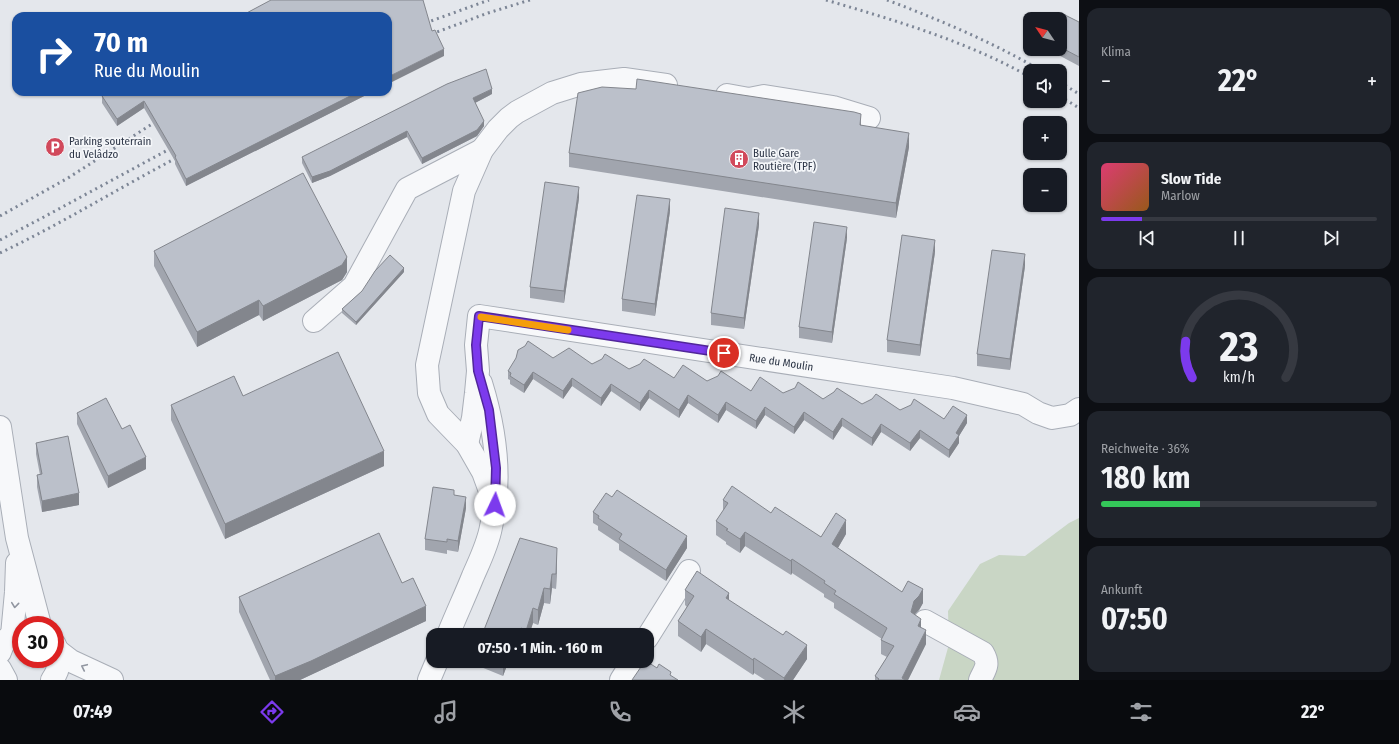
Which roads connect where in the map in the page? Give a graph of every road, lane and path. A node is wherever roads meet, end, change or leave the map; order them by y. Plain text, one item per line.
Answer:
1 (749, 99) edge
2 (482, 150) junction
3 (314, 321) dead end
4 (478, 371) junction
5 (1079, 409) edge
6 (0, 427) edge
7 (467, 444) junction
8 (495, 505) junction
9 (17, 538) junction
10 (689, 571) dead end
11 (38, 616) edge
12 (925, 620) dead end
13 (451, 628) edge
14 (653, 628) edge
15 (8, 640) edge
16 (64, 655) edge
17 (58, 668) edge
18 (434, 668) edge
19 (629, 668) edge
20 (52, 680) edge
21 (112, 680) edge
22 (429, 680) edge
23 (621, 680) edge
24 (980, 680) edge

1 - 2 street
2 - 3 street
2 - 7 street
4 - 5 street, Rue du Moulin
4 - 7 street
4 - 8 street
6 - 9 street
7 - 8 street
8 - 13 street
9 - 11 street
9 -> 15 street
10 - 14 street
12 - 24 street
21 -> 16 street
17 - 20 street
18 - 22 street
19 - 23 street

